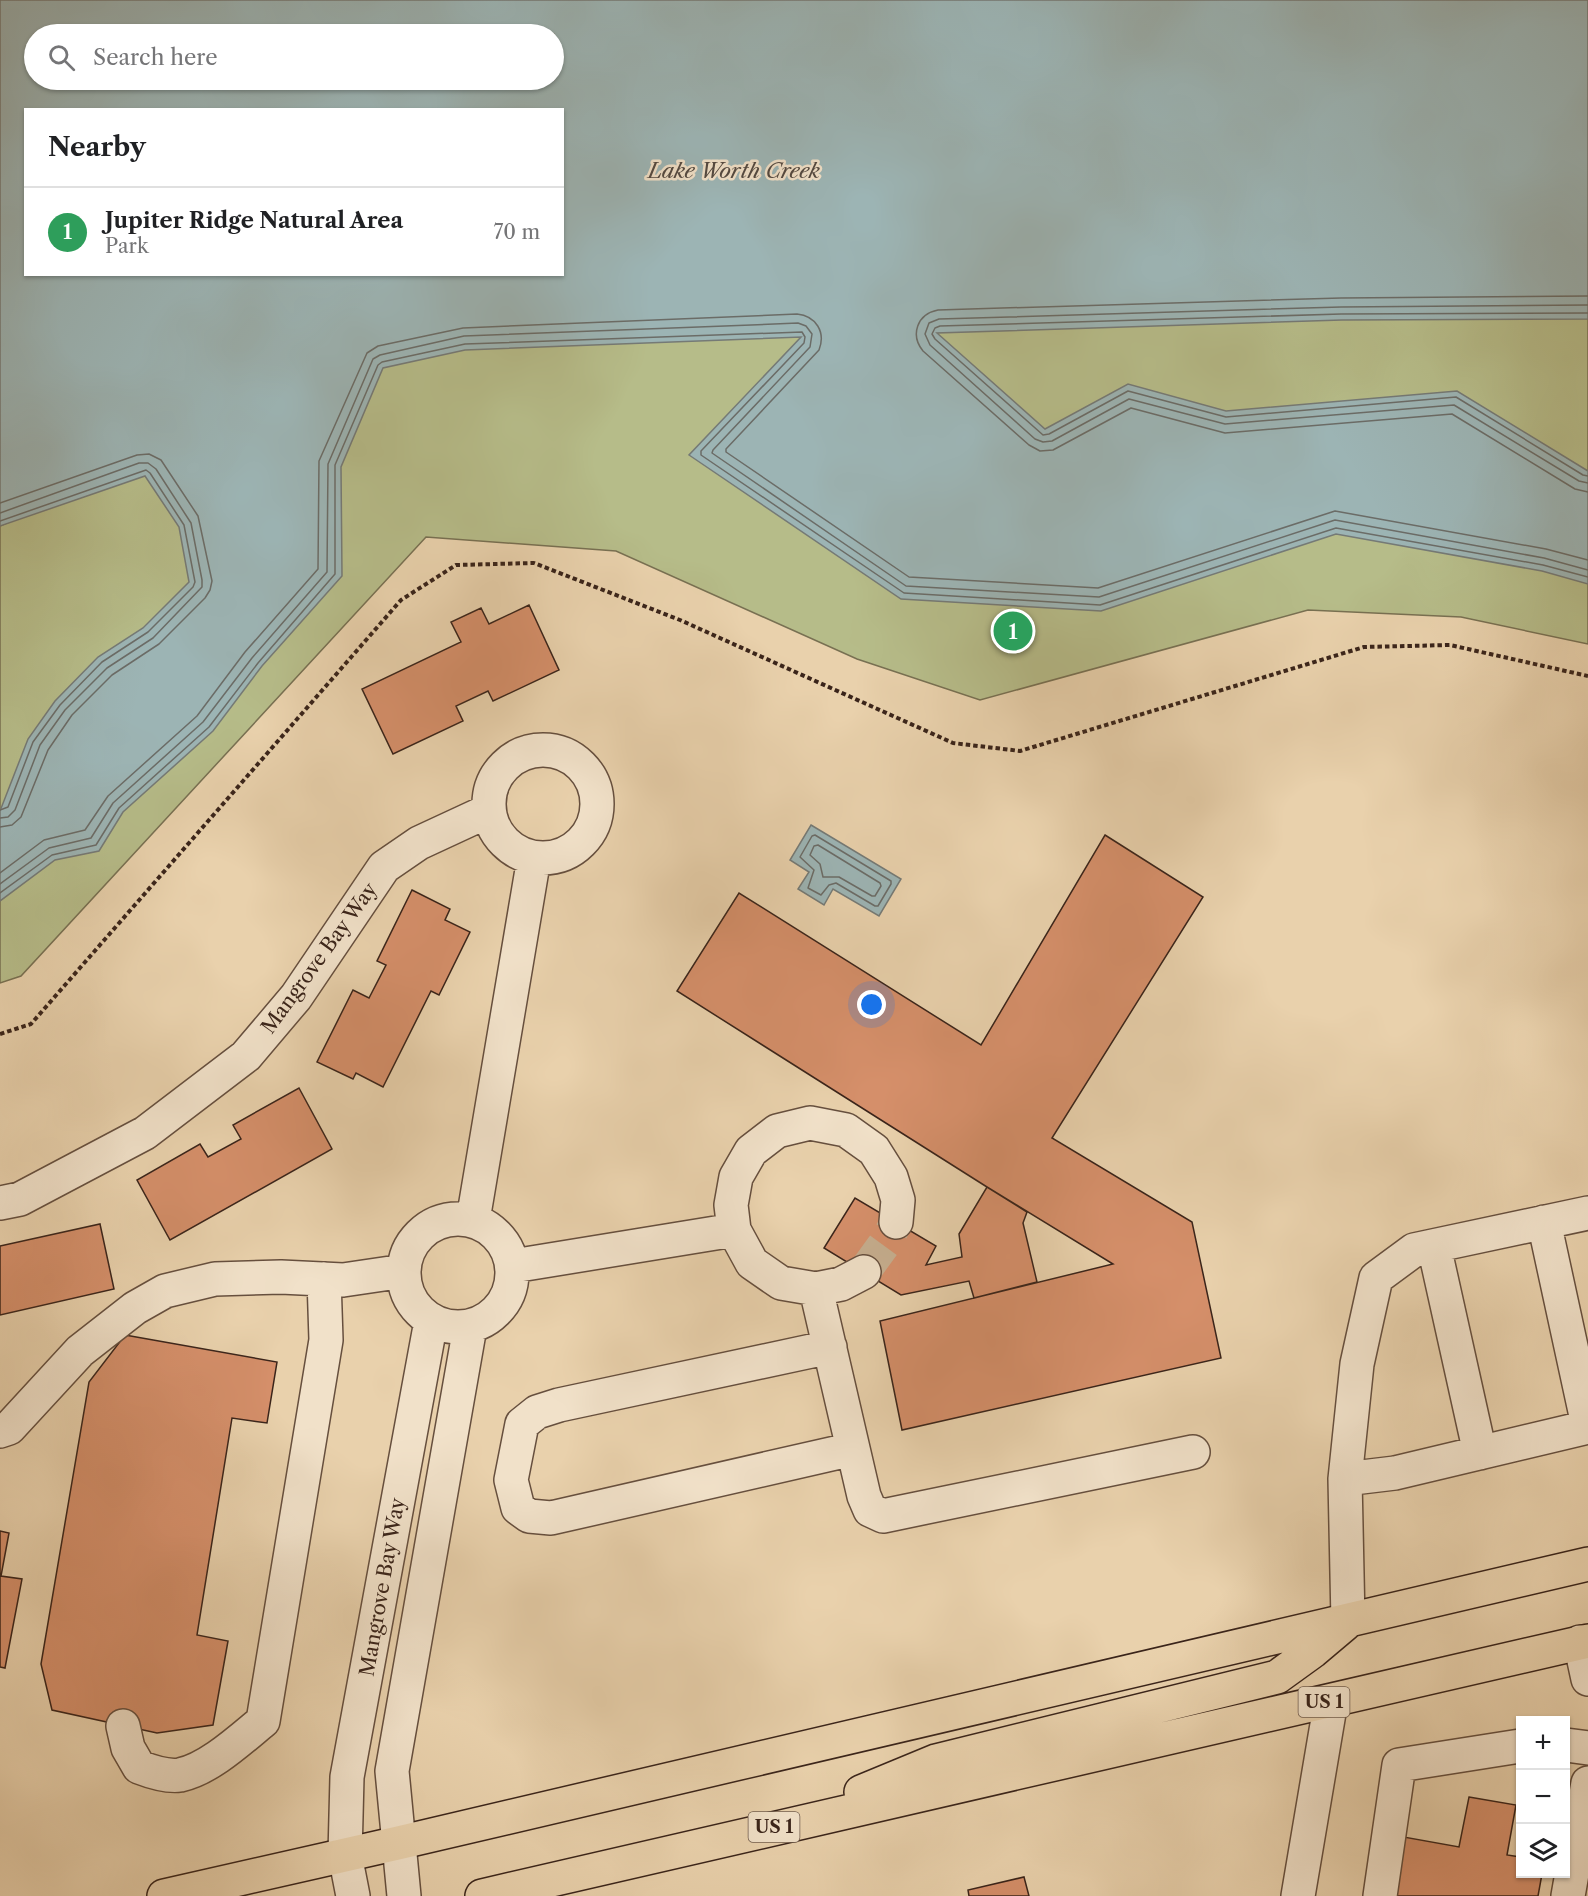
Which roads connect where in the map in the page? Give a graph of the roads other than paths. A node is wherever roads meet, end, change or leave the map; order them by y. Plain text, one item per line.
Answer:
1 (489, 811) junction
2 (534, 858) junction
3 (0, 1203) edge
4 (1588, 1213) edge
5 (473, 1220) junction
6 (896, 1222) tunnel mouth
7 (1544, 1222) junction
8 (734, 1230) junction
9 (1434, 1246) junction
10 (513, 1266) junction
11 (404, 1271) junction
12 (864, 1272) tunnel mouth
13 (324, 1279) junction
14 (816, 1289) junction
15 (431, 1321) junction
16 (470, 1327) junction
17 (830, 1347) junction
18 (1588, 1426) edge
19 (0, 1431) edge
20 (853, 1449) junction
21 (1193, 1452) dead end
22 (1480, 1453) junction
23 (1346, 1479) junction
24 (1588, 1564) edge
25 (1348, 1621) junction
26 (1584, 1641) edge
27 (1588, 1679) edge
28 (1331, 1701) junction
29 (123, 1725) dead end
30 (1570, 1746) edge
31 (1516, 1747) edge
32 (1588, 1748) edge
33 (1588, 1783) edge
34 (777, 1827) junction
35 (398, 1843) junction
36 (345, 1855) junction
37 (164, 1896) edge
38 (352, 1896) edge
39 (404, 1896) edge
40 (482, 1896) edge
41 (1298, 1896) edge
42 (1380, 1896) edge
43 (1568, 1896) edge

1 - 2 street
1 - 2 street
1 - 3 street, Mangrove Bay Way
2 - 5 street
4 - 7 street
5 - 10 street
5 - 11 street
6 - 8 street
7 - 9 street
7 - 18 street
8 - 10 street
8 - 14 street
9 - 22 street
9 - 23 street
10 - 16 street
11 - 13 street
11 - 15 street
12 - 14 street
13 - 19 street
13 - 29 street
14 - 17 street
15 - 16 street
15 - 36 street, Mangrove Bay Way
16 - 35 street
17 - 20 street
17 - 20 street
18 - 22 street
20 - 21 street
22 - 23 street
23 - 25 street
24 - 25 main road
25 - 34 main road
25 - 35 main road
26 - 27 street
26 - 28 main road, US 1
28 - 34 main road, US 1
28 - 41 street
30 - 32 street
31 - 42 street
33 - 43 street
34 - 40 main road, US 1
35 - 36 main road
35 - 39 street
36 - 37 main road
36 - 38 street, Mangrove Bay Way

